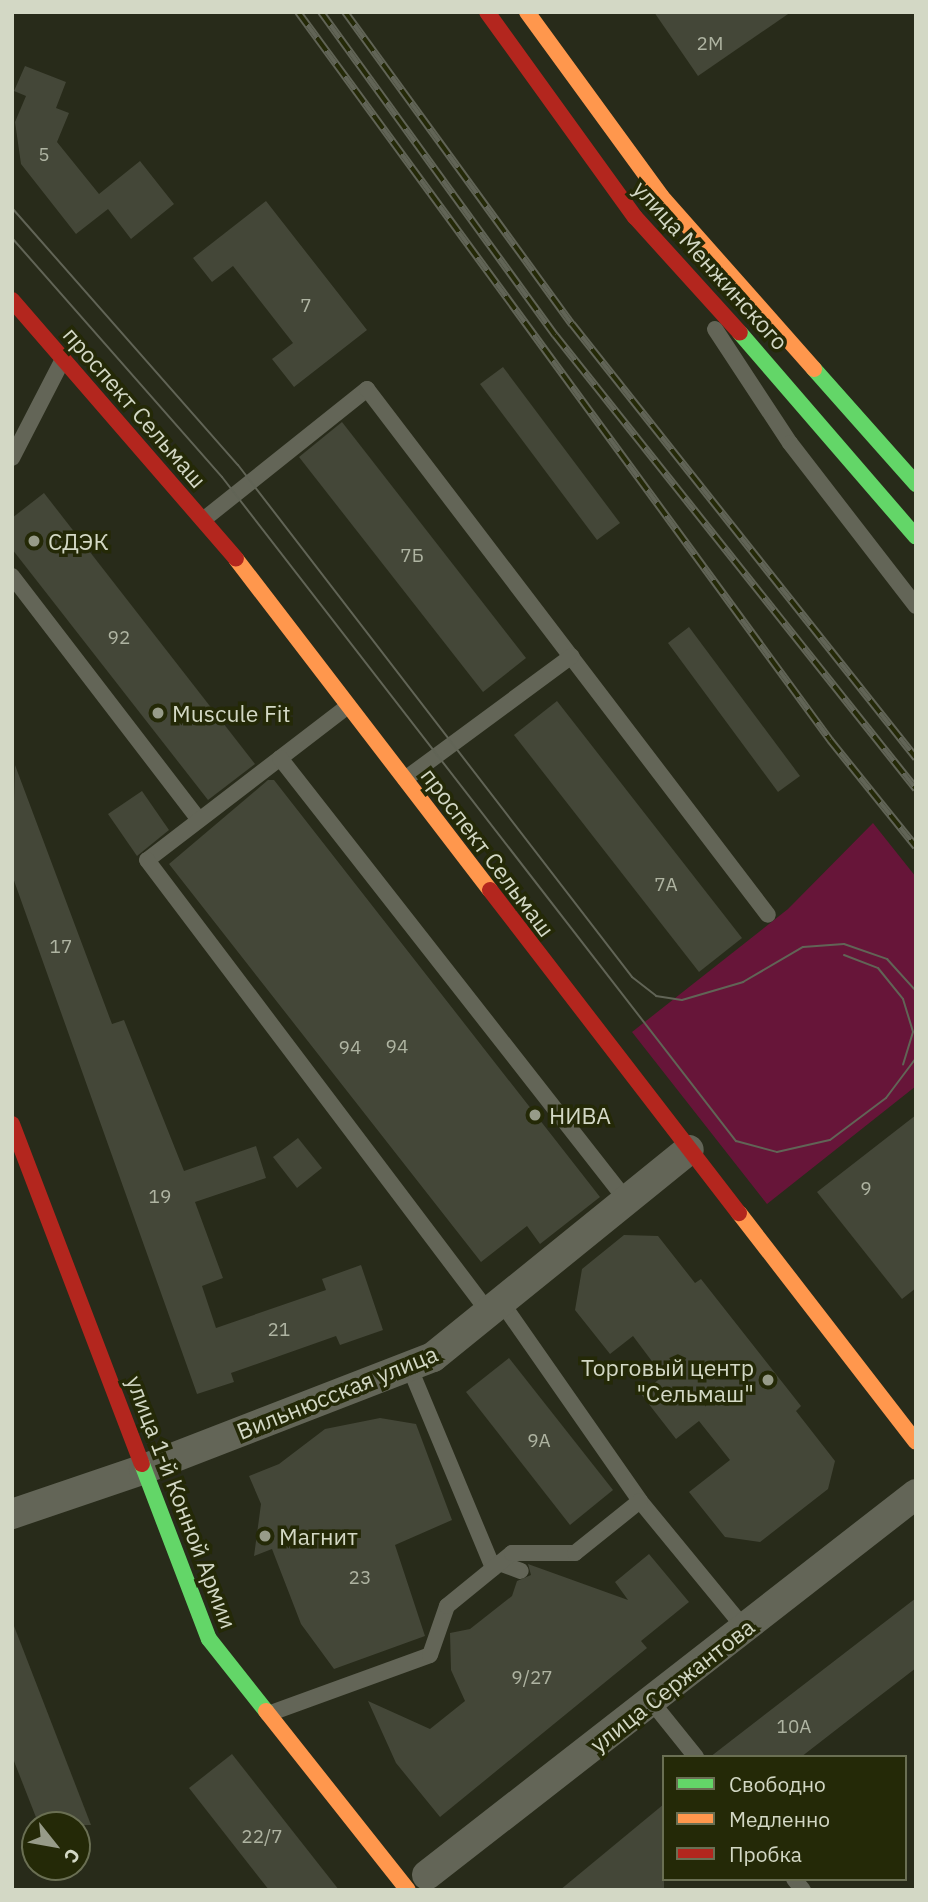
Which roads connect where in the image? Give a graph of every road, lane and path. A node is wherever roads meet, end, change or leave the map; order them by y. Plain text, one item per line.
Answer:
1 (487, 12) edge
2 (527, 12) edge
3 (662, 248) junction
4 (12, 300) edge
5 (63, 359) junction
6 (12, 458) edge
7 (916, 484) edge
8 (203, 520) junction
9 (916, 537) edge
10 (12, 576) edge
11 (916, 607) edge
12 (572, 656) junction
13 (348, 706) junction
14 (280, 758) junction
15 (405, 779) junction
16 (199, 820) junction
17 (768, 915) dead end
18 (12, 1124) edge
19 (689, 1150) junction
20 (627, 1201) junction
21 (496, 1308) junction
22 (410, 1366) junction
23 (916, 1442) edge
24 (144, 1469) junction
25 (916, 1494) edge
26 (639, 1501) junction
27 (12, 1514) edge
28 (496, 1566) junction
29 (521, 1571) dead end
30 (745, 1629) junction
31 (651, 1701) junction
32 (268, 1714) junction
33 (694, 1755) edge
34 (417, 1882) edge

1 - 3 main road, улица Менжинского
2 - 7 main road, улица Менжинского
3 - 9 main road, улица Менжинского
3 - 11 lane
4 - 5 main road, проспект Сельмаш
5 - 6 lane
5 - 8 main road, проспект Сельмаш
8 - 12 lane
8 - 13 main road, проспект Сельмаш
10 - 16 lane
12 - 15 lane
12 - 17 lane
13 - 14 lane
13 - 15 main road, проспект Сельмаш
14 - 16 lane
14 - 20 lane
15 - 19 main road, проспект Сельмаш
16 - 21 lane
18 - 24 main road, улица 1-й Конной Армии
19 - 20 street, Вильнюсская улица
19 - 23 main road, проспект Сельмаш
20 - 21 street, Вильнюсская улица
21 - 22 street, Вильнюсская улица
21 - 26 lane
22 - 24 street, Вильнюсская улица
22 - 28 lane
24 - 27 street, Вильнюсская улица
24 - 32 main road, улица 1-й Конной Армии
25 - 30 street, улица Сержантова
26 - 28 lane
26 - 30 lane
28 - 29 lane
28 - 32 lane
30 - 31 street, улица Сержантова
31 - 33 lane
31 - 34 street, улица Сержантова
32 - 34 main road, улица 1-й Конной Армии

